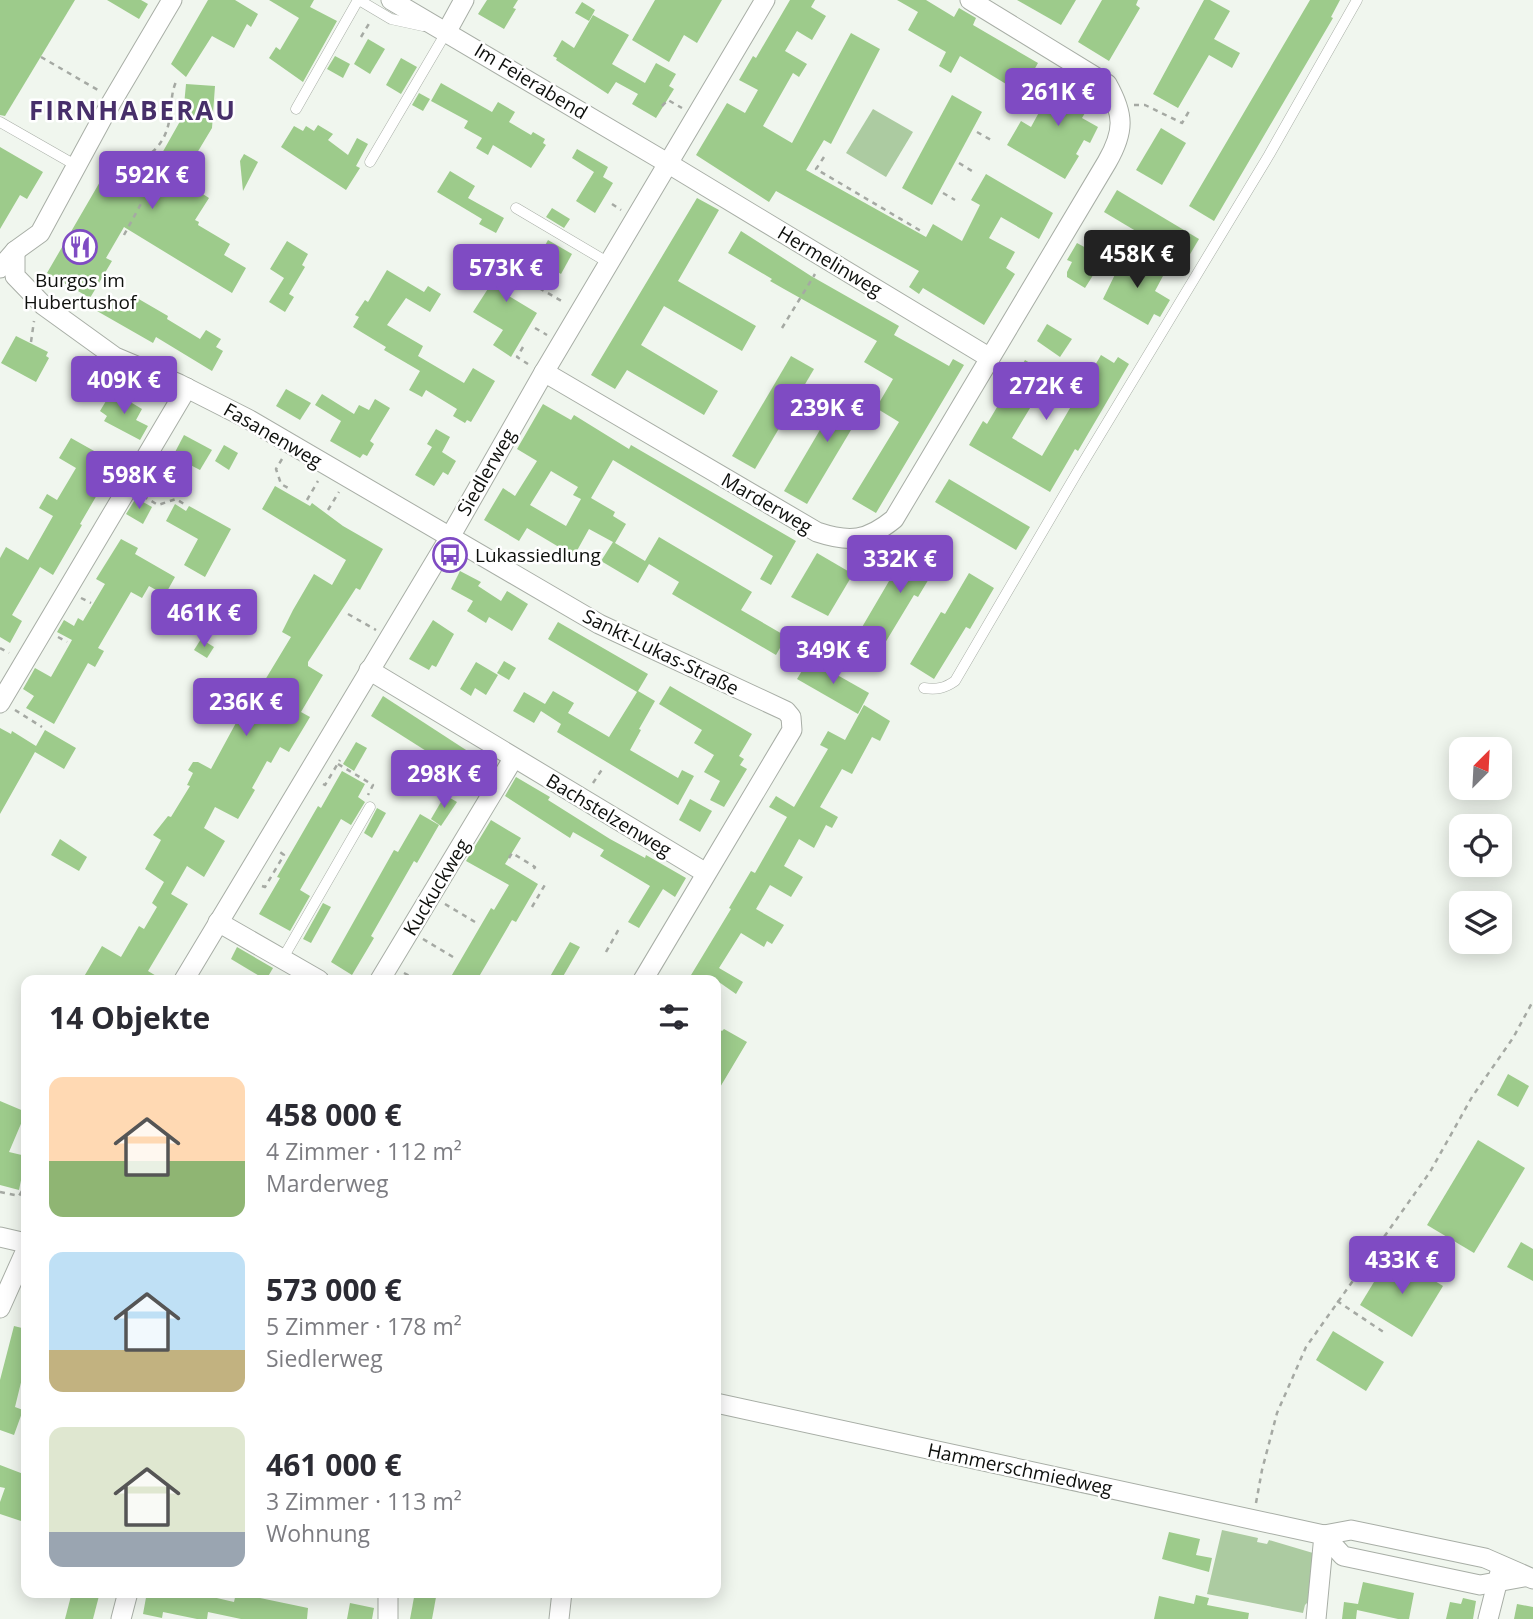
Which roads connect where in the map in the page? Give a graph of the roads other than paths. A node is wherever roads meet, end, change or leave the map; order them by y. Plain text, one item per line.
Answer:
1 (172, 0) edge
2 (359, 0) edge
3 (464, 0) edge
4 (765, 0) edge
5 (970, 0) edge
6 (1357, 0) edge
7 (384, 5) edge
8 (447, 31) junction
9 (296, 109) dead end
10 (0, 122) edge
11 (370, 162) dead end
12 (669, 164) junction
13 (78, 167) junction
14 (516, 208) dead end
15 (8, 250) edge
16 (609, 262) junction
17 (0, 268) edge
18 (990, 358) junction
19 (543, 373) junction
20 (187, 388) junction
21 (450, 537) junction
22 (369, 670) junction
23 (924, 688) dead end
24 (0, 702) edge
25 (513, 758) junction
26 (370, 807) road end
27 (706, 873) junction
28 (218, 922) junction
29 (282, 958) junction
30 (187, 975) edge
31 (311, 975) edge
32 (383, 975) edge
33 (646, 975) edge
34 (0, 1237) edge
35 (21, 1242) edge
36 (21, 1261) edge
37 (0, 1308) edge
38 (721, 1404) edge
39 (1324, 1535) junction
40 (1499, 1574) junction
41 (1529, 1578) edge
42 (126, 1598) edge
43 (388, 1598) edge
44 (561, 1598) edge
45 (121, 1619) edge
46 (388, 1619) edge
47 (559, 1619) edge
48 (1316, 1619) edge
49 (1488, 1619) edge

1 - 13 street
2 - 7 lane
2 - 9 lane
3 - 8 street
4 - 12 street, Siedlerweg
5 - 18 street, Marderweg
6 - 23 lane
7 - 8 street, Im Feierabend
8 - 11 lane
8 - 12 street, Im Feierabend
10 - 13 lane
12 - 16 street, Siedlerweg
12 - 18 street, Hermelinweg
13 - 15 street
14 - 16 lane
15 - 17 street
15 - 20 street, Fasanenweg
16 - 19 street, Siedlerweg
18 - 19 street, Marderweg
19 - 21 street, Siedlerweg
20 - 21 street, Fasanenweg
20 - 24 street
21 - 22 street, Siedlerweg
21 - 27 street, Sankt-Lukas-Straße
22 - 25 street, Bachstelzenweg
22 - 28 street, Siedlerweg
25 - 27 street, Bachstelzenweg
25 - 32 street, Kuckuckweg
26 - 29 lane
27 - 33 street, Sankt-Lukas-Straße
28 - 29 street
28 - 30 street, Siedlerweg
29 - 31 street
34 - 35 street
36 - 37 street
38 - 39 street, Hammerschmiedweg
39 - 40 street, Hammerschmiedweg
39 - 40 street, Hammerschmiedweg
39 - 48 street
40 - 41 street, Hammerschmiedweg
40 - 49 street
42 - 45 street
43 - 46 street
44 - 47 street

